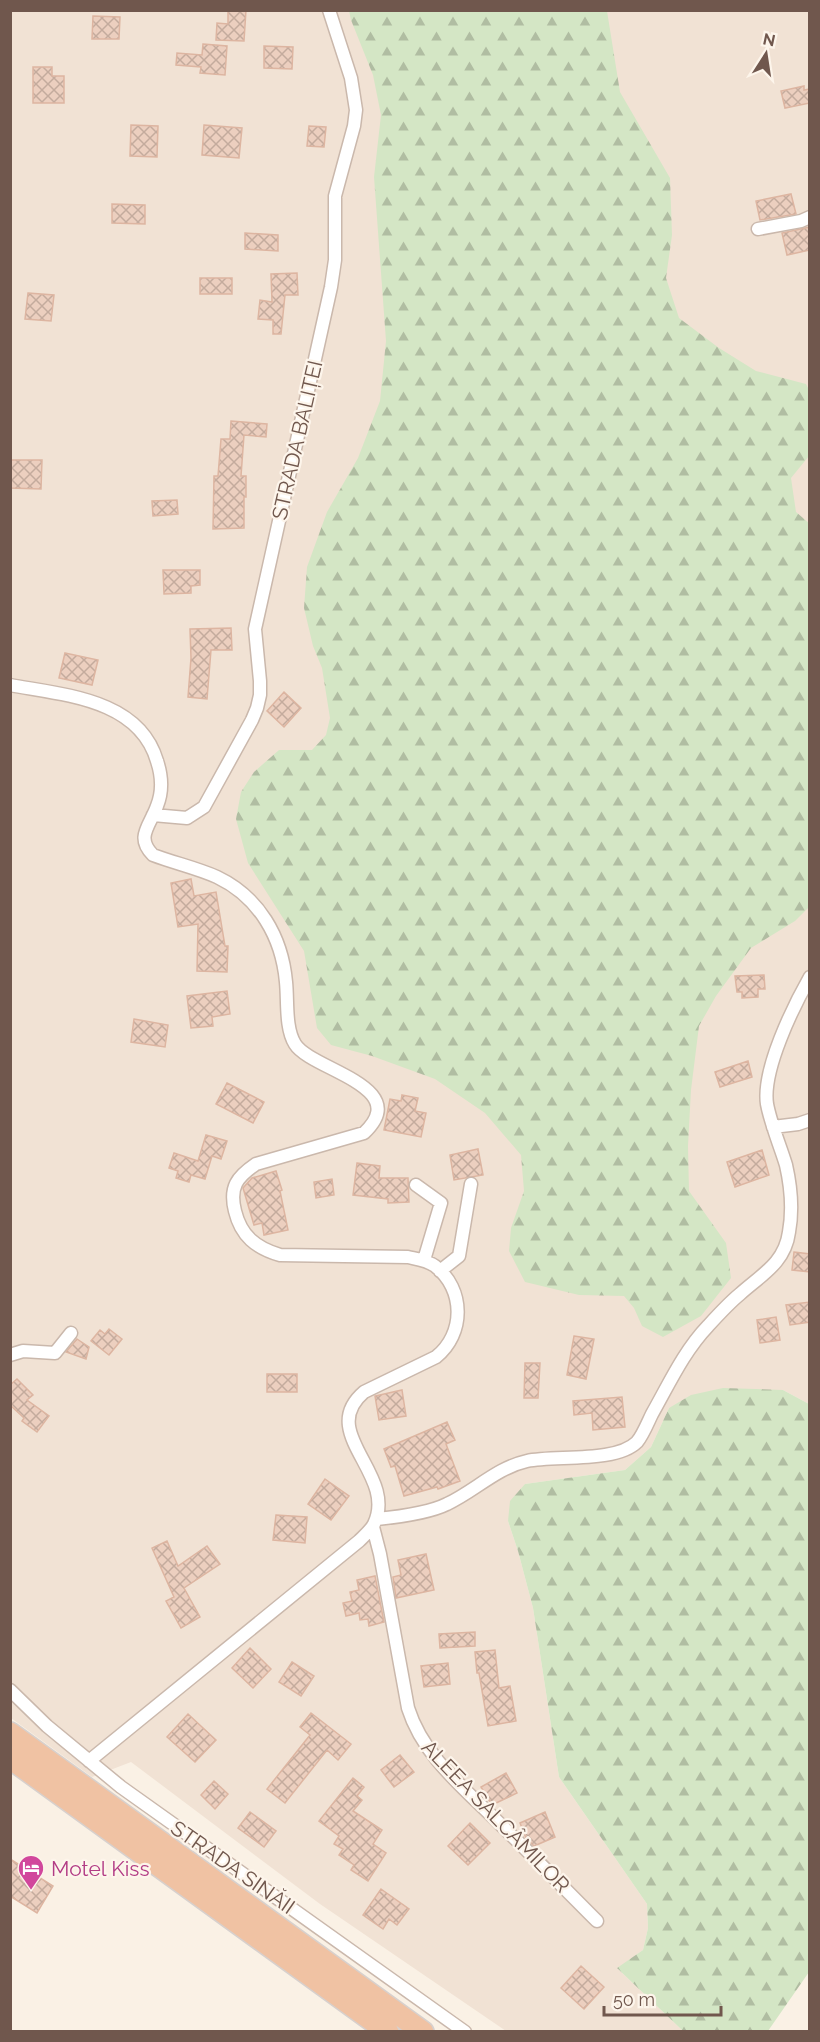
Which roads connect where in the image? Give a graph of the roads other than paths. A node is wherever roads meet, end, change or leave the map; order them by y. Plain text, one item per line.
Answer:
1 (329, 10) edge
2 (810, 217) edge
3 (759, 228) dead end
4 (10, 685) edge
5 (153, 815) junction
6 (810, 977) edge
7 (810, 1120) edge
8 (773, 1127) junction
9 (471, 1184) dead end
10 (416, 1185) dead end
11 (424, 1260) junction
12 (440, 1271) junction
13 (71, 1333) dead end
14 (10, 1355) edge
15 (375, 1523) junction
16 (10, 1690) edge
17 (10, 1733) edge
18 (10, 1758) edge
19 (88, 1761) junction
20 (597, 1921) dead end
21 (388, 2031) edge
22 (423, 2031) edge
23 (465, 2031) edge

1 - 5 street, STRADA BALIȚEI
2 - 3 street
4 - 5 street
5 - 11 street
6 - 8 street
7 - 8 street
8 - 15 street
9 - 12 street
10 - 11 street
11 - 12 street
12 - 15 street, ALEEA SALCÂMILOR
13 - 14 street
15 - 19 street
15 - 20 street, ALEEA SALCÂMILOR
16 - 19 street, STRADA SINĂII
17 - 22 highway
18 - 21 highway
19 - 23 street, STRADA SINĂII

